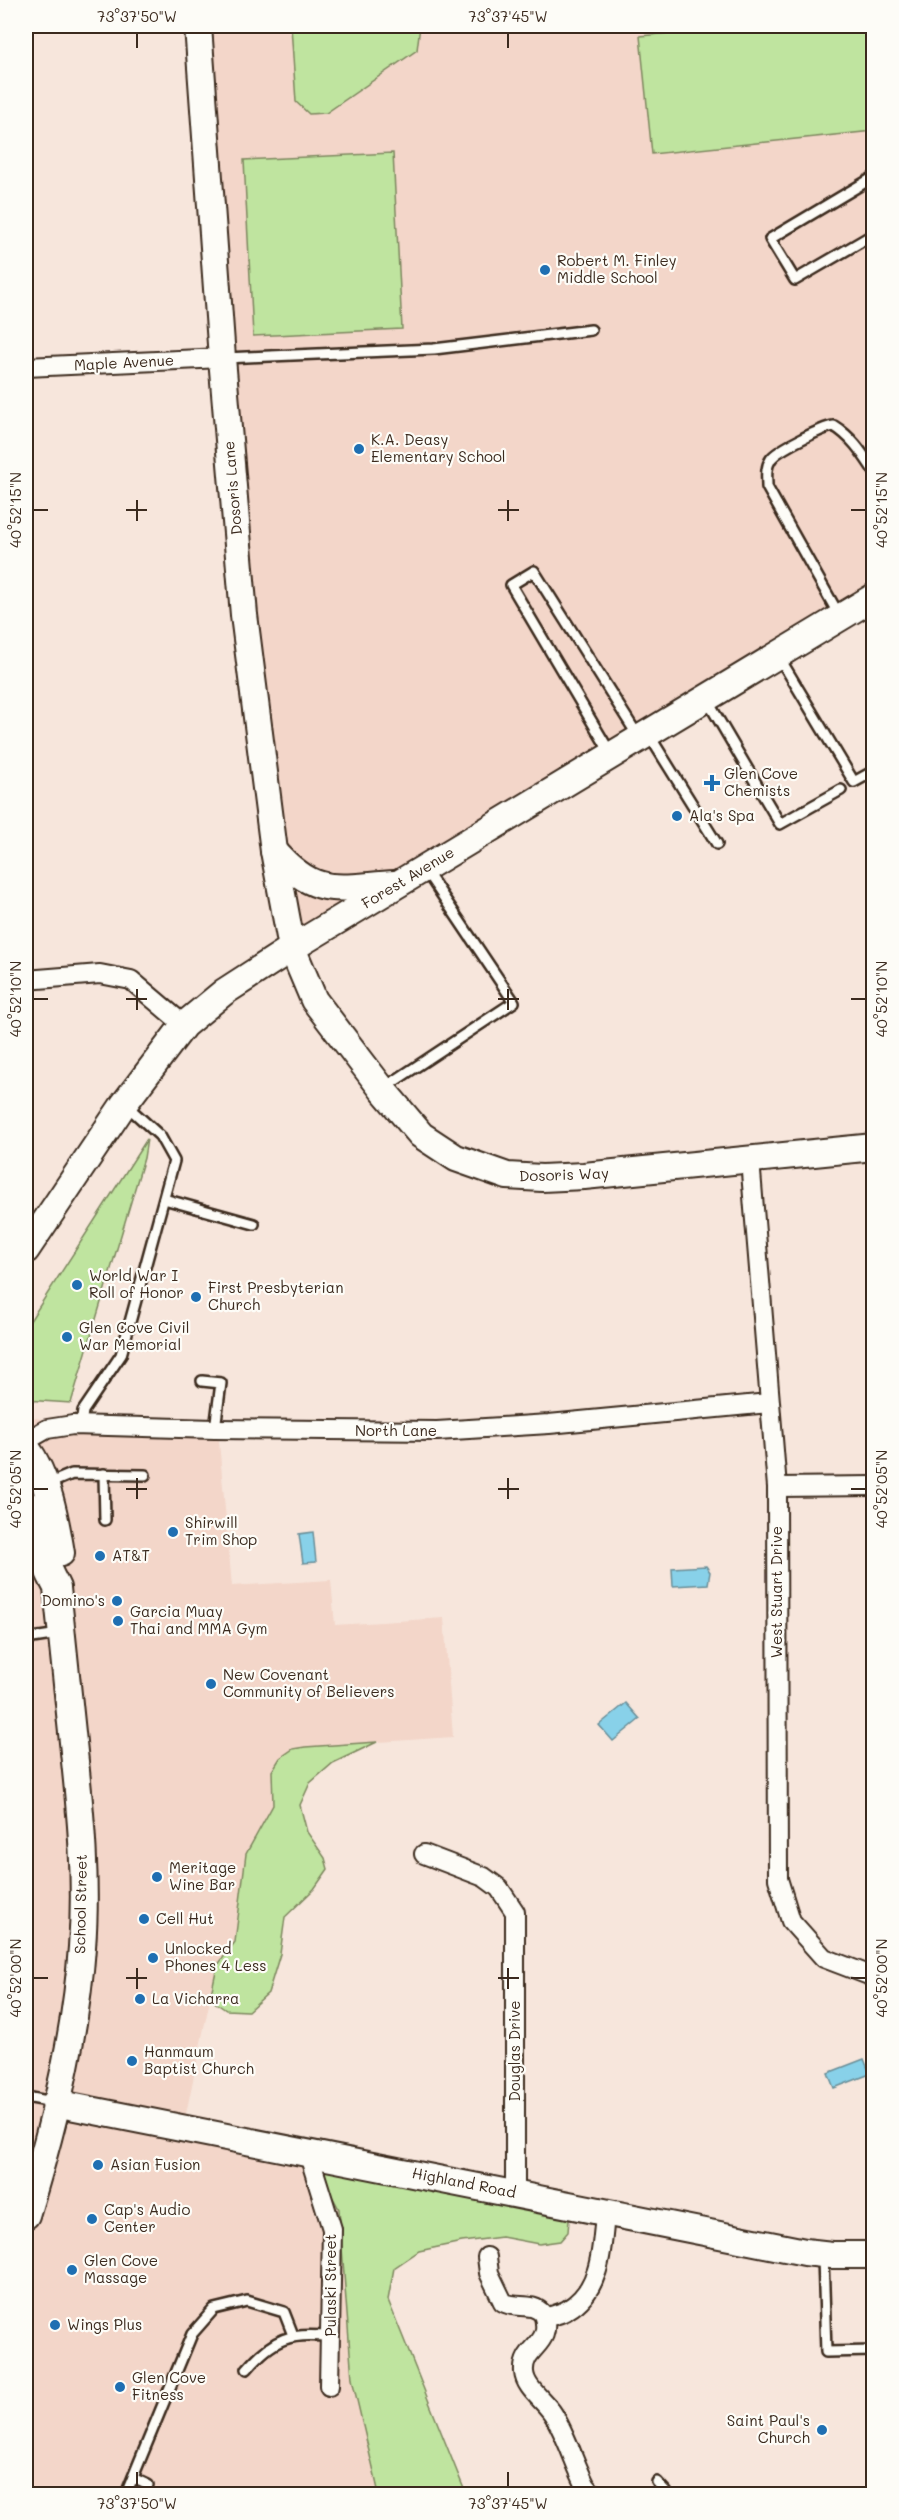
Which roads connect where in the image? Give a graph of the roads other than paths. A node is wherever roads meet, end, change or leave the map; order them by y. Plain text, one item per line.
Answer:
1 (198, 26) edge
2 (873, 177) edge
3 (873, 234) edge
4 (591, 330) dead end
5 (222, 358) junction
6 (26, 368) edge
7 (873, 471) edge
8 (873, 597) edge
9 (840, 617) junction
10 (777, 655) junction
11 (706, 698) junction
12 (644, 736) junction
13 (612, 755) junction
14 (873, 771) edge
15 (842, 790) dead end
16 (717, 844) dead end
17 (274, 851) junction
18 (424, 869) junction
19 (399, 884) junction
20 (292, 948) junction
21 (26, 980) edge
22 (184, 1025) junction
23 (382, 1089) junction
24 (124, 1104) junction
25 (873, 1147) edge
26 (750, 1160) junction
27 (164, 1199) junction
28 (254, 1224) dead end
29 (26, 1250) edge
30 (202, 1381) dead end
31 (770, 1403) junction
32 (81, 1425) junction
33 (215, 1429) junction
34 (26, 1441) edge
35 (26, 1447) edge
36 (104, 1474) junction
37 (145, 1475) dead end
38 (46, 1485) junction
39 (873, 1486) edge
40 (777, 1488) junction
41 (26, 1504) edge
42 (105, 1520) dead end
43 (57, 1588) junction
44 (62, 1633) junction
45 (26, 1639) edge
46 (424, 1854) dead end
47 (873, 1977) edge
48 (26, 2097) edge
49 (55, 2103) junction
50 (308, 2152) junction
51 (515, 2193) junction
52 (605, 2212) junction
53 (26, 2215) edge
54 (823, 2254) junction
55 (873, 2255) edge
56 (487, 2257) dead end
57 (544, 2318) junction
58 (293, 2335) junction
59 (331, 2337) junction
60 (873, 2351) edge
61 (247, 2369) dead end
62 (329, 2386) dead end
63 (134, 2478) junction
64 (657, 2482) dead end
65 (148, 2485) dead end
66 (126, 2494) edge
67 (593, 2494) edge
68 (668, 2494) edge

1 - 5 street, Dosoris Lane
2 - 3 lane
4 - 5 lane
5 - 6 street, Maple Avenue
5 - 17 street, Dosoris Lane
7 - 9 lane
8 - 9 street, Forest Avenue
9 - 10 street, Forest Avenue
10 - 11 street, Forest Avenue
10 - 14 lane
11 - 12 street, Forest Avenue
11 - 15 lane
12 - 13 street, Forest Avenue
12 - 13 lane
12 - 16 lane
13 - 18 street, Forest Avenue
17 - 19 street
17 - 20 street, Dosoris Lane
18 - 19 street, Forest Avenue
18 - 23 lane
19 - 20 street, Forest Avenue
20 - 22 street, Forest Avenue
20 - 23 street, Dosoris Way
21 - 22 street
22 - 24 street, Forest Avenue
23 - 26 street, Dosoris Way
24 - 27 lane
24 - 29 street, Forest Avenue
25 - 26 street, Dosoris Way
26 - 31 street, West Stuart Drive
27 - 28 lane
27 - 32 lane
30 - 33 lane
31 - 33 street, North Lane
31 - 40 street, West Stuart Drive
32 - 33 street, North Lane
32 - 34 street, North Lane
35 - 38 street, School Street
36 - 37 lane
36 - 38 lane
36 - 42 lane
38 - 43 street, School Street
39 - 40 street
40 - 47 street, West Stuart Drive
41 - 43 street, School Street
43 - 44 street, School Street
44 - 45 lane
44 - 49 street, School Street
46 - 51 street, Douglas Drive
48 - 49 lane
49 - 50 street, Highland Road
49 - 53 street, School Street
50 - 51 street, Highland Road
50 - 59 street, Pulaski Street
51 - 52 street, Highland Road
52 - 54 street, Highland Road
52 - 57 street
54 - 55 street, Highland Road
54 - 60 lane
56 - 57 street
57 - 67 street
58 - 59 lane
58 - 61 lane
58 - 63 lane
59 - 62 street, Pulaski Street
63 - 65 lane
63 - 66 lane
64 - 68 lane

